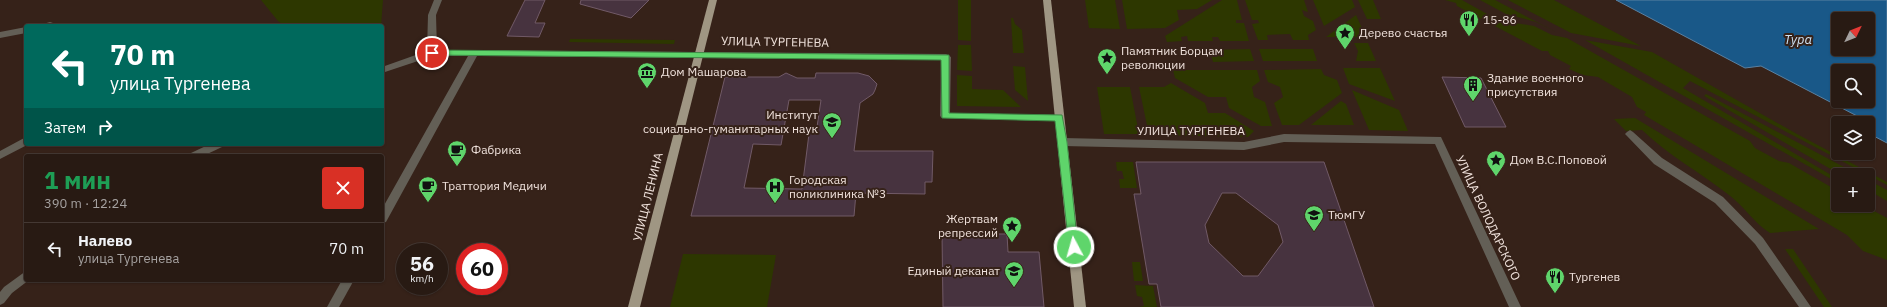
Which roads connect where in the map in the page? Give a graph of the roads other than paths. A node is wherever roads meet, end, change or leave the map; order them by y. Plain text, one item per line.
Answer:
1 (438, 0) edge
2 (713, 0) edge
3 (1047, 0) edge
4 (24, 30) edge
5 (0, 35) edge
6 (432, 53) junction
7 (474, 54) junction
8 (699, 54) junction
9 (384, 69) edge
10 (1059, 118) junction
11 (1630, 134) dead end
12 (1438, 140) joint
13 (24, 142) edge
14 (1063, 142) junction
15 (214, 146) edge
16 (199, 154) edge
17 (0, 156) edge
18 (384, 215) edge
19 (24, 278) edge
20 (347, 282) edge
21 (0, 300) edge
22 (333, 307) edge
23 (634, 307) edge
24 (1080, 307) edge
25 (1515, 307) edge
26 (1805, 307) edge

1 - 6 street
2 - 8 main road, УЛИЦА ЛЕНИНА
3 - 10 main road
4 - 5 street
6 - 7 street, УЛИЦА ТУРГЕНЕВА
6 - 9 street
7 - 8 street, УЛИЦА ТУРГЕНЕВА
7 - 18 street
8 - 10 street, УЛИЦА ТУРГЕНЕВА
8 - 23 main road, УЛИЦА ЛЕНИНА
10 - 14 main road
11 - 26 street
12 - 14 street, УЛИЦА ТУРГЕНЕВА
12 - 25 street, УЛИЦА ВОЛОДАРСКОГО
13 - 17 street
14 - 24 main road
15 - 16 street
19 - 21 street
20 - 22 street

